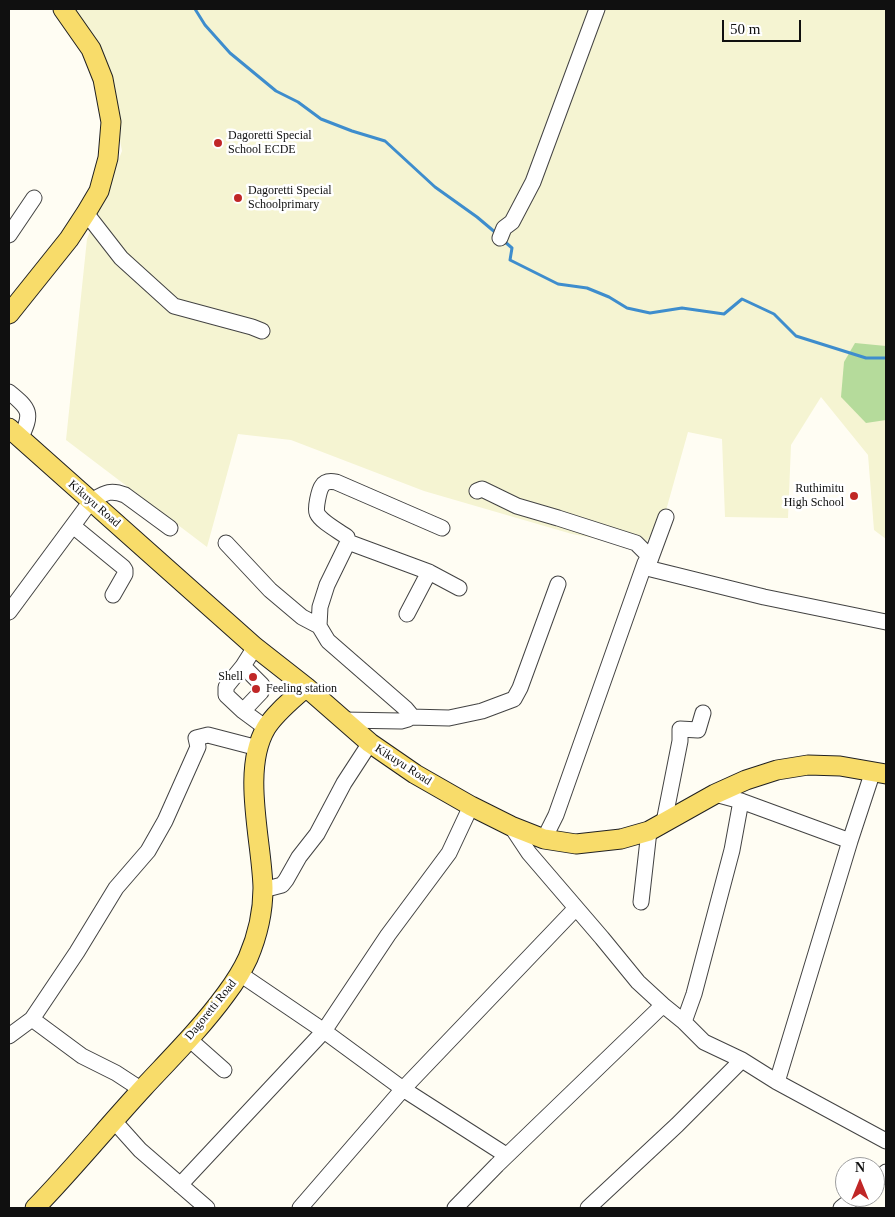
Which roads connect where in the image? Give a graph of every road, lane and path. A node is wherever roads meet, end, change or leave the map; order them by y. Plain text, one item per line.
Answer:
1 (63, 9) edge
2 (597, 9) edge
3 (34, 198) dead end
4 (86, 213) junction
5 (9, 235) edge
6 (500, 238) dead end
7 (9, 314) edge
8 (262, 331) dead end
9 (9, 392) edge
10 (14, 433) edge
11 (477, 491) dead end
12 (91, 501) junction
13 (666, 517) dead end
14 (73, 526) junction
15 (170, 528) dead end
16 (442, 528) dead end
17 (348, 542) junction
18 (226, 544) dead end
19 (649, 564) junction
20 (429, 572) junction
21 (558, 584) dead end
22 (460, 588) dead end
23 (113, 595) dead end
24 (9, 612) edge
25 (407, 614) dead end
26 (886, 622) edge
27 (319, 626) junction
28 (255, 647) junction
29 (242, 666) junction
30 (306, 687) junction
31 (243, 711) junction
32 (703, 713) dead end
33 (410, 717) junction
34 (343, 720) junction
35 (266, 728) junction
36 (370, 742) junction
37 (258, 748) junction
38 (880, 772) edge
39 (715, 794) junction
40 (741, 801) junction
41 (472, 806) junction
42 (511, 826) junction
43 (656, 826) junction
44 (544, 839) junction
45 (850, 841) junction
46 (263, 890) junction
47 (641, 902) dead end
48 (576, 908) junction
49 (240, 974) junction
50 (663, 1005) junction
51 (32, 1019) junction
52 (684, 1022) junction
53 (324, 1031) junction
54 (9, 1036) edge
55 (189, 1039) junction
56 (742, 1060) junction
57 (224, 1070) dead end
58 (777, 1082) junction
59 (403, 1089) junction
60 (142, 1090) junction
61 (114, 1121) junction
62 (886, 1142) edge
63 (506, 1155) junction
64 (180, 1185) junction
65 (35, 1208) edge
66 (207, 1208) edge
67 (300, 1208) edge
68 (456, 1208) edge
69 (588, 1208) edge

1 - 4 main road
2 - 6 street
3 - 5 street
4 - 7 main road
4 - 8 street
9 - 10 street
10 - 12 main road, Kikuyu Road
11 - 19 street
12 - 14 street
12 - 15 street
12 - 28 main road, Kikuyu Road
13 - 19 street
14 - 23 street
14 - 24 street
16 - 17 street
17 - 20 street
17 - 27 street
18 - 27 street
19 - 26 street
19 - 44 street
20 - 22 street
20 - 25 street
21 - 33 street
27 - 33 street
28 - 29 street
28 - 30 main road, Kikuyu Road
29 - 31 street
29 - 31 street
30 - 34 main road, Kikuyu Road
30 - 35 main road, Dagoretti Road
31 - 35 street
32 - 43 street
33 - 34 street
34 - 36 main road, Kikuyu Road
35 - 37 main road, Dagoretti Road
36 - 41 main road, Kikuyu Road
36 - 46 street
37 - 46 main road, Dagoretti Road
37 - 51 street
38 - 39 main road, Kikuyu Road
38 - 45 street
39 - 40 street
39 - 43 main road, Kikuyu Road
40 - 45 street
40 - 52 street
41 - 42 main road, Kikuyu Road
41 - 53 street
42 - 44 main road, Kikuyu Road
42 - 48 street
43 - 44 main road, Kikuyu Road
43 - 47 street
45 - 58 street
46 - 49 main road, Dagoretti Road
48 - 50 street
48 - 59 street
49 - 53 street
49 - 55 main road, Dagoretti Road
50 - 52 street
50 - 63 street
51 - 54 street
51 - 60 street
52 - 56 street
53 - 59 street
53 - 64 street
55 - 57 street
55 - 60 main road, Dagoretti Road
56 - 58 street
56 - 69 street
58 - 62 street
59 - 63 street
59 - 67 street
60 - 61 main road, Dagoretti Road
61 - 64 street
61 - 65 main road, Dagoretti Road
63 - 68 street
64 - 66 street

